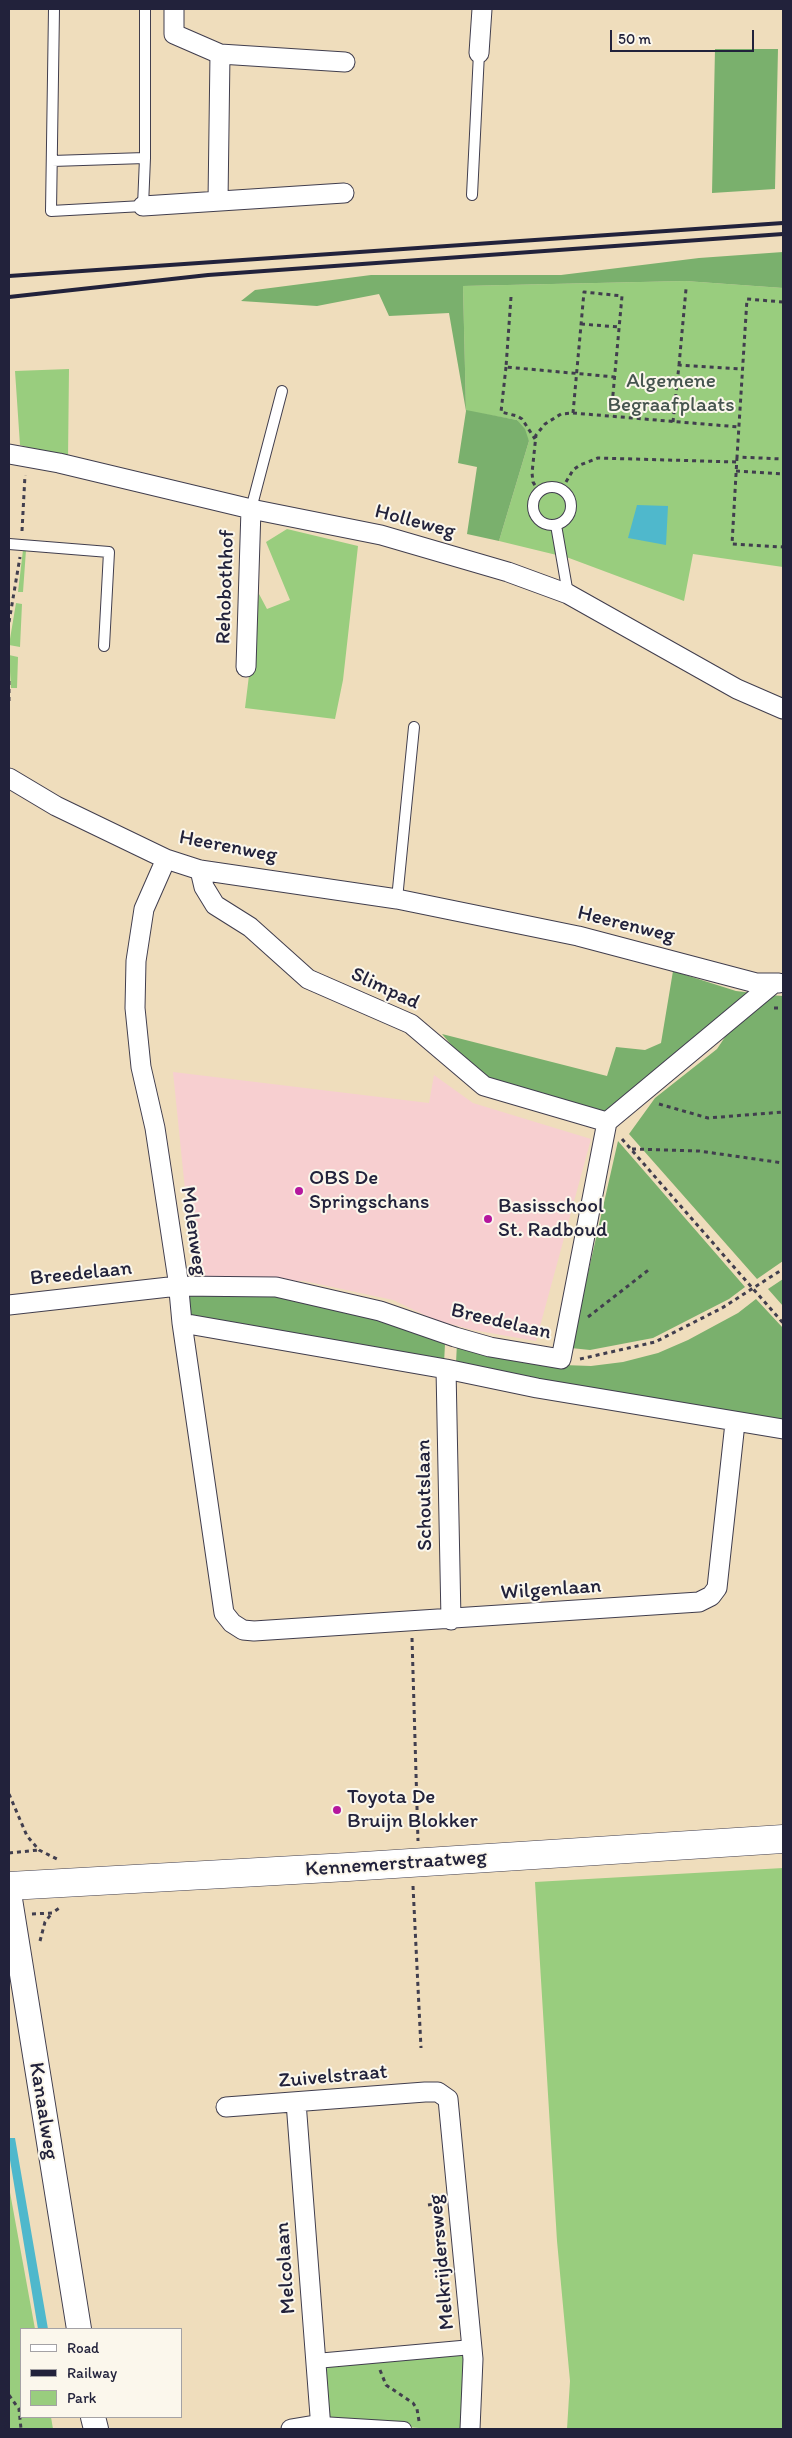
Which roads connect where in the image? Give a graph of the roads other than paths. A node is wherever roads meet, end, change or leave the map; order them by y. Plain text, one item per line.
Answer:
1 (54, 9) edge
2 (145, 9) edge
3 (174, 9) edge
4 (482, 9) edge
5 (479, 53) joint
6 (220, 54) junction
7 (345, 62) dead end
8 (145, 158) junction
9 (52, 160) junction
10 (344, 193) dead end
11 (472, 195) dead end
12 (218, 201) junction
13 (143, 206) junction
14 (282, 391) dead end
15 (9, 454) edge
16 (251, 509) junction
17 (556, 525) junction
18 (9, 544) edge
19 (568, 594) junction
20 (104, 646) dead end
21 (246, 667) dead end
22 (783, 710) edge
23 (414, 727) dead end
24 (9, 778) edge
25 (166, 859) junction
26 (200, 870) junction
27 (397, 899) junction
28 (779, 983) edge
29 (608, 1122) junction
30 (178, 1286) junction
31 (9, 1305) edge
32 (182, 1323) junction
33 (446, 1369) junction
34 (735, 1423) junction
35 (783, 1429) edge
36 (224, 1614) joint
37 (451, 1620) junction
38 (783, 1839) edge
39 (9, 1886) edge
40 (9, 1893) edge
41 (443, 2094) joint
42 (296, 2102) junction
43 (226, 2108) dead end
44 (79, 2328) edge
45 (472, 2347) junction
46 (316, 2360) junction
47 (321, 2427) edge
48 (291, 2429) edge
49 (404, 2429) edge
50 (470, 2429) edge

1 - 9 lane
2 - 8 lane
3 - 6 street
4 - 5 street
5 - 11 lane
6 - 7 street
6 - 12 street
8 - 9 lane
8 - 13 lane
9 - 13 lane
10 - 12 street
12 - 13 street
14 - 16 lane
15 - 16 street, Holleweg
16 - 19 street, Holleweg
16 - 21 street, Rehobothhof
17 - 17 lane
17 - 19 lane
18 - 20 lane
19 - 22 street, Holleweg
23 - 27 lane
24 - 25 street, Heerenweg
25 - 26 street, Heerenweg
25 - 30 street, Molenweg
26 - 27 street, Heerenweg
26 - 29 street, Slimpad
27 - 28 street, Heerenweg
28 - 29 street
29 - 30 street, Breedelaan
30 - 31 street, Breedelaan
30 - 32 street, Molenweg
32 - 33 street
32 - 36 street, Molenweg
33 - 34 street
33 - 37 street, Schoutslaan
34 - 35 street
34 - 37 street, Wilgenlaan
36 - 37 street, Wilgenlaan
38 - 39 main road, Kennemerstraatweg
40 - 44 street, Kanaalweg
41 - 42 street, Zuivelstraat
41 - 45 street, Melkrijdersweg
42 - 43 street, Zuivelstraat
42 - 46 street, Melcolaan
45 - 46 street
45 - 50 street, Melkrijdersweg
46 - 47 street, Melcolaan
47 - 48 street
47 - 49 street

